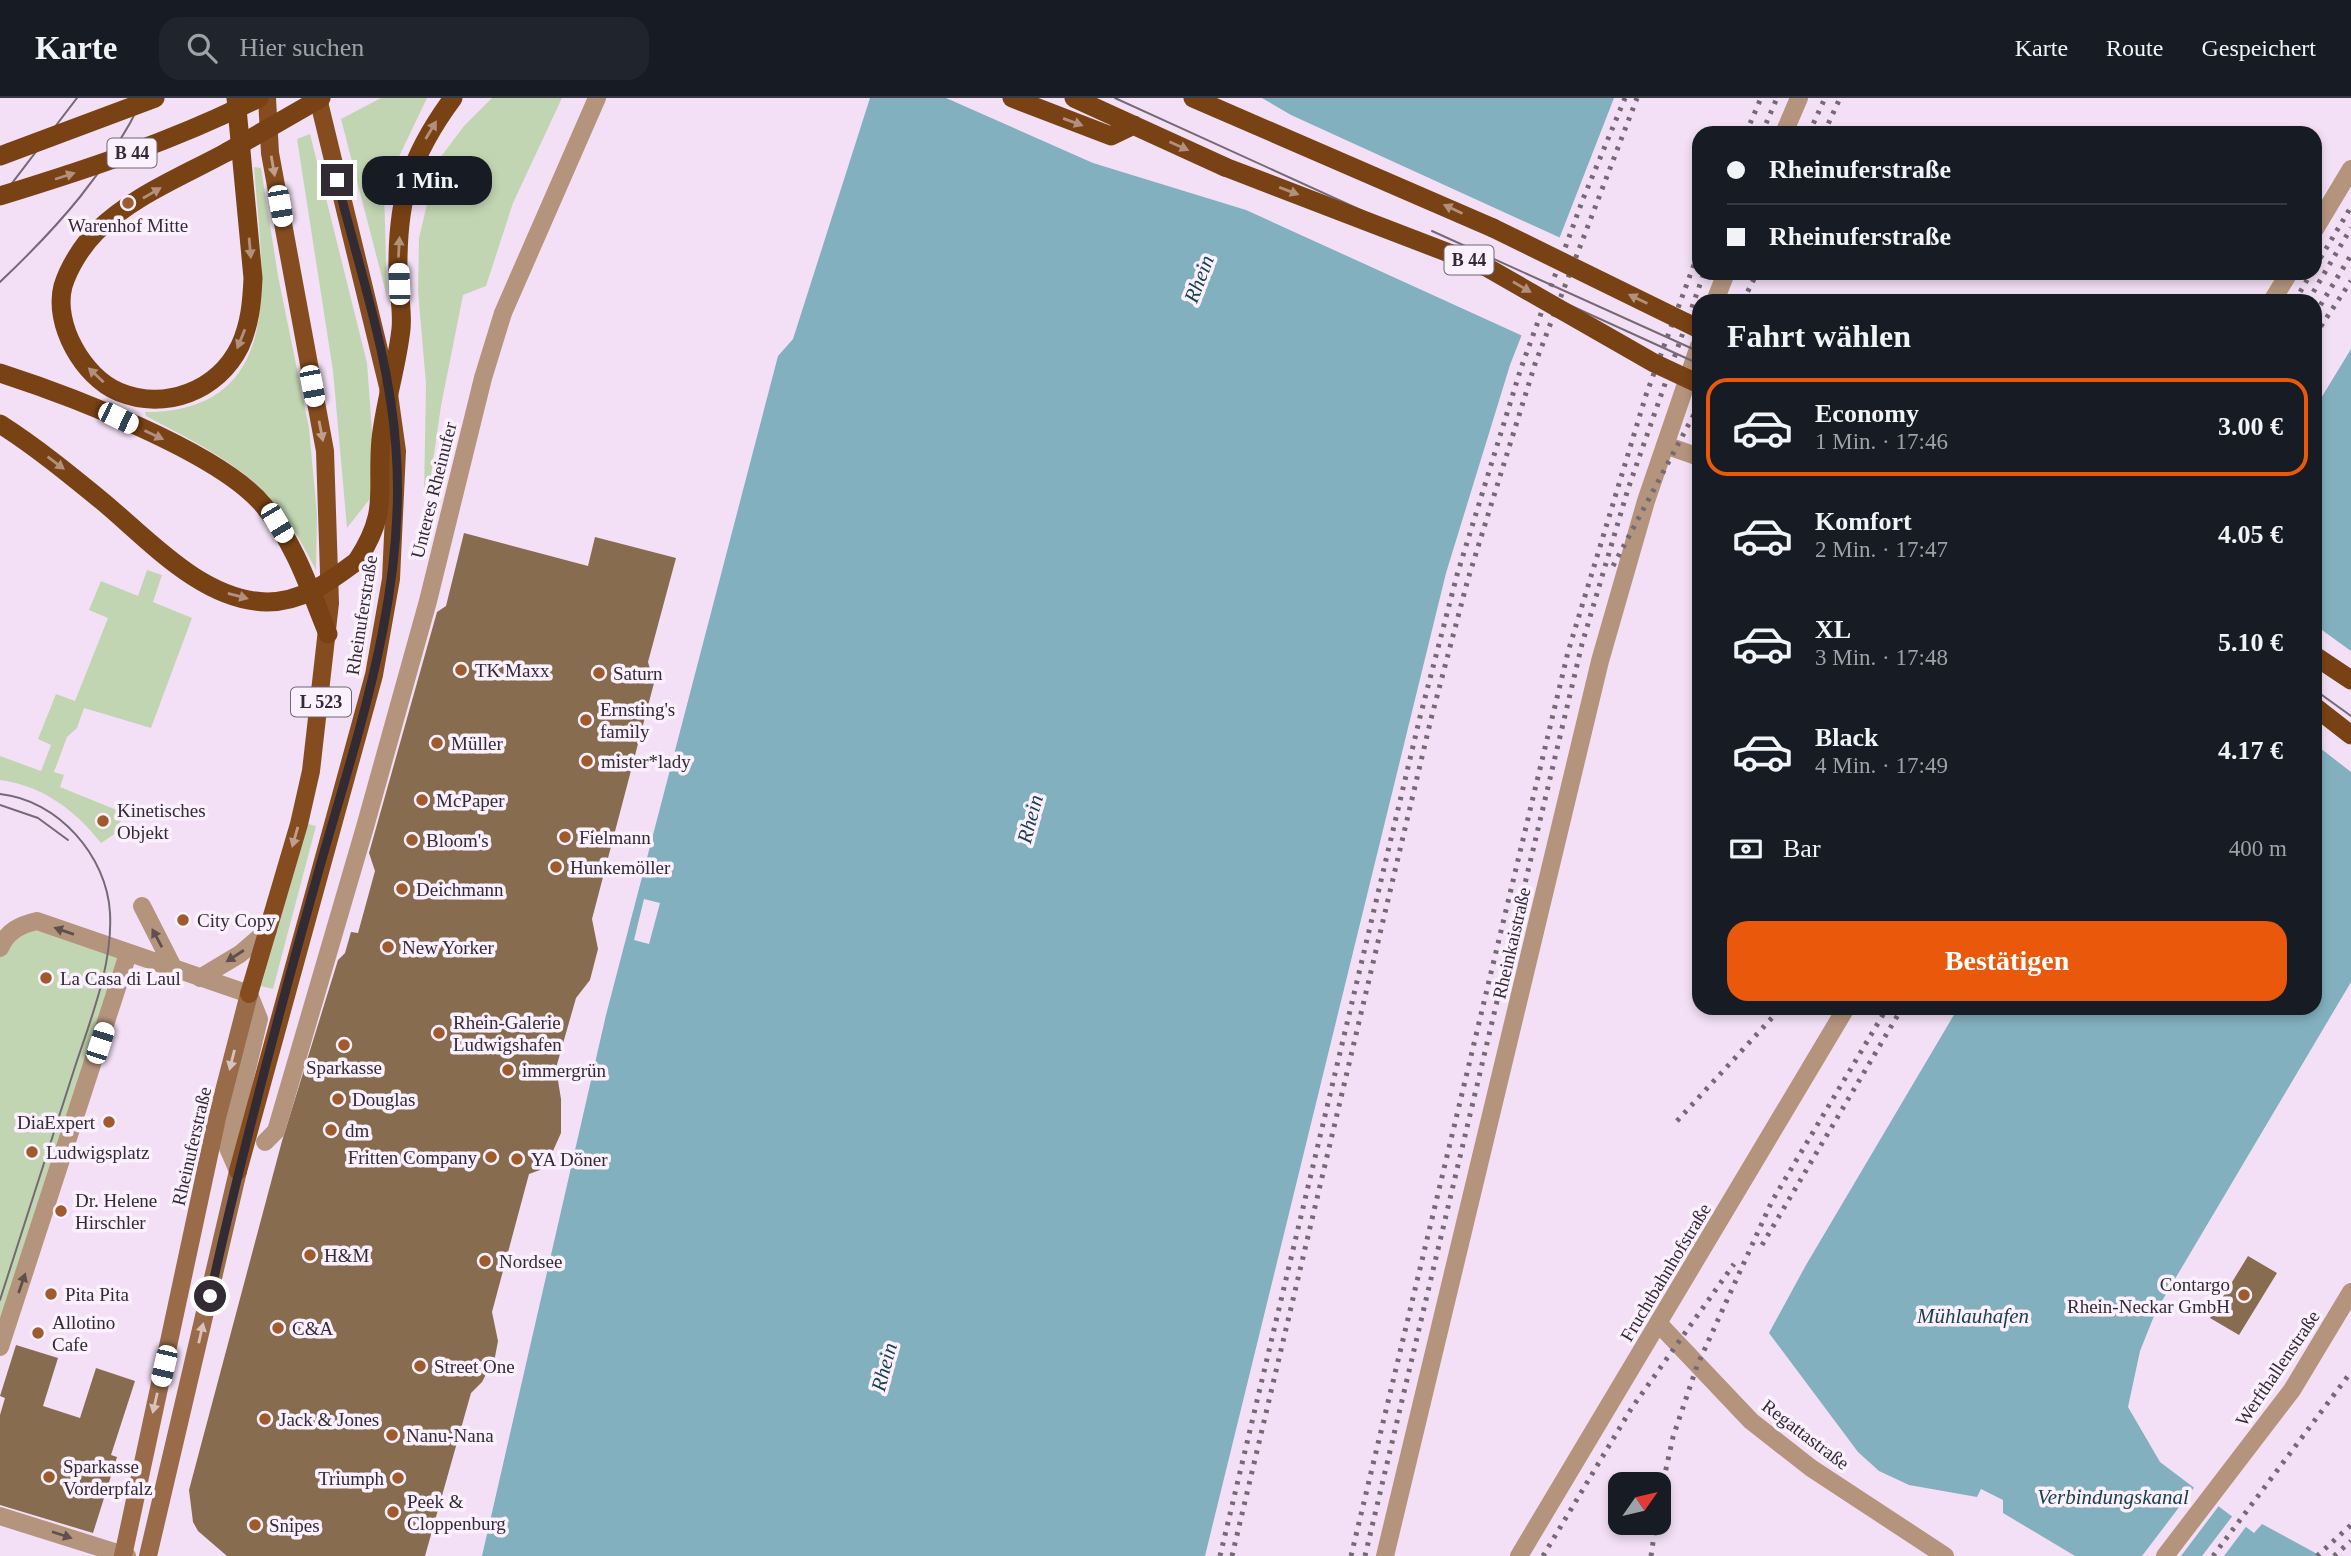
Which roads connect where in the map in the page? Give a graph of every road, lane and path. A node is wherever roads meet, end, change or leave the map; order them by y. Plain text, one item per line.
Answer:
1 (155, 98) edge
2 (236, 98) edge
3 (259, 98) edge
4 (267, 98) edge
5 (319, 98) edge
6 (453, 98) edge
7 (597, 98) edge
8 (1012, 98) edge
9 (1074, 98) edge
10 (1193, 98) edge
11 (1210, 98) edge
12 (1798, 98) edge
13 (1228, 114) junction
14 (1133, 125) junction
15 (1787, 126) edge
16 (0, 156) edge
17 (2351, 169) edge
18 (0, 197) edge
19 (2322, 217) edge
20 (1692, 326) edge
21 (1692, 366) edge
22 (0, 373) edge
23 (1692, 381) edge
24 (388, 387) junction
25 (0, 424) edge
26 (1665, 445) junction
27 (1692, 455) edge
28 (328, 634) junction
29 (2322, 661) edge
30 (2351, 680) edge
31 (2322, 712) edge
32 (2351, 735) edge
33 (142, 906) dead end
34 (268, 930) junction
35 (0, 948) edge
36 (128, 954) junction
37 (174, 969) junction
38 (200, 978) junction
39 (249, 994) junction
40 (1842, 1015) edge
41 (265, 1142) dead end
42 (238, 1171) junction
43 (2351, 1292) edge
44 (1659, 1324) junction
45 (0, 1347) edge
46 (0, 1516) edge
47 (124, 1556) edge
48 (148, 1556) edge
49 (1385, 1556) edge
50 (1519, 1556) edge
51 (1945, 1556) edge
52 (2165, 1556) edge

1 - 16 highway, B 44, bridge
2 -> 5 highway, bridge
18 -> 3 highway, B 44, bridge
4 -> 28 main road, Rheinuferstraße / L 523
5 - 24 main road, Rheinuferstraße / L 523
24 -> 6 highway
7 - 41 street, Unteres Rheinufer
8 -> 14 highway
9 - 14 highway, B 44
10 - 13 highway, B 44
11 - 13 highway
12 - 15 street
20 -> 13 highway, B 44, bridge
14 -> 23 highway, B 44, bridge
17 - 19 street
21 - 26 street, Rheinkaistraße
22 -> 28 highway
25 -> 24 highway, bridge
24 - 42 main road, Rheinuferstraße / L 523
26 - 27 street
26 - 49 street, Rheinkaistraße
28 -> 34 main road, Rheinuferstraße / L 523
29 - 30 highway
31 - 32 highway
37 -> 33 street
34 -> 38 street
34 - 39 main road, Rheinuferstraße / L 523
36 -> 35 street
36 - 37 street
45 -> 36 street
37 - 38 street
38 - 39 street
39 - 42 street, Rheinuferstraße
39 -> 47 main road, Rheinuferstraße / L 523
40 - 44 street, Fruchtbahnhofstraße
48 -> 42 main road, Rheinuferstraße / L 523
43 - 52 street, Werfthallenstraße
44 - 50 street, Fruchtbahnhofstraße
44 - 51 street, Regattastraße
46 -> 47 street

